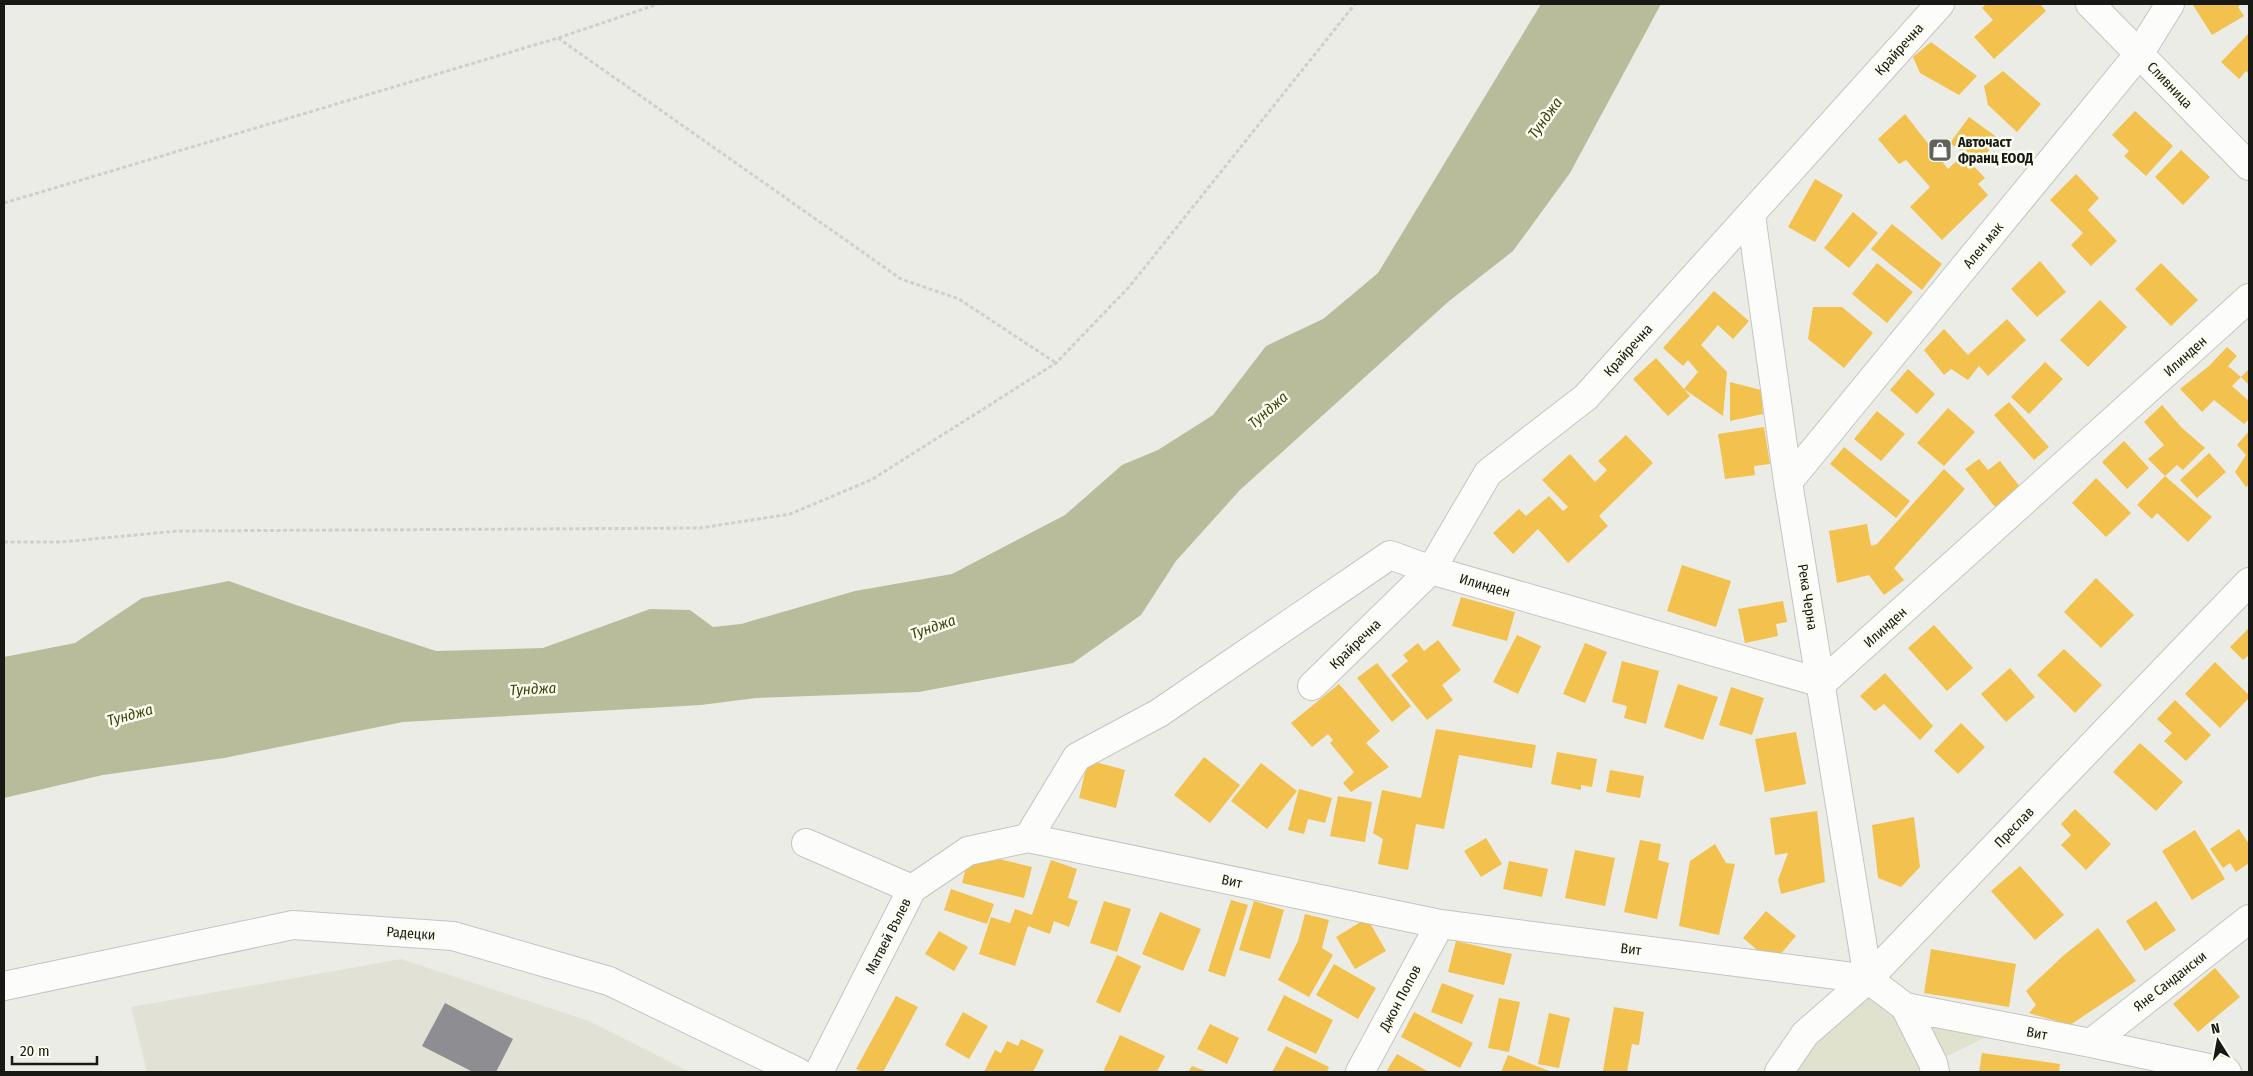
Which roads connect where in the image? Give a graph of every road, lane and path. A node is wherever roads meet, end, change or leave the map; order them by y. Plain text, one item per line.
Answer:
1 (658, 4) edge
2 (1355, 4) edge
3 (1940, 4) edge
4 (2090, 4) edge
5 (2170, 4) edge
6 (558, 38) junction
7 (2139, 54) junction
8 (2249, 166) edge
9 (4, 204) edge
10 (1751, 215) junction
11 (2249, 298) edge
12 (1056, 363) junction
13 (1788, 482) junction
14 (4, 542) edge
15 (1431, 570) junction
16 (2249, 582) edge
17 (1822, 683) junction
18 (1312, 686) dead end
19 (1028, 838) junction
20 (806, 843) dead end
21 (912, 888) junction
22 (2249, 919) edge
23 (1440, 924) junction
24 (1868, 979) junction
25 (4, 986) edge
26 (1905, 1007) junction
27 (2091, 1043) junction
28 (798, 1072) edge
29 (819, 1072) edge
30 (1360, 1072) edge
31 (1779, 1072) edge
32 (1935, 1072) edge
33 (2227, 1072) edge

1 - 6 path
2 - 12 path
3 - 10 street, Крайречна
4 - 7 street, Сливница
5 - 7 street, Ален мак
6 - 9 path
6 - 12 path
7 - 8 street, Сливница
7 - 13 street, Ален мак
10 - 13 street, Река Черна
10 - 15 street, Крайречна
11 - 17 street, Илинден
12 - 14 path
13 - 17 street, Река Черна
15 - 17 street, Илинден
15 - 18 street, Крайречна
15 - 19 street, Илинден
16 - 24 street, Преслав
17 - 24 street, Река Черна
19 - 21 street, Матвей Вълев
19 - 23 street, Вит
20 - 21 street
21 - 29 street, Матвей Вълев
22 - 27 street, Яне Сандански
23 - 24 street, Вит
23 - 30 street, Джон Попов
24 - 26 street, Вит
24 - 31 street, Преслав
25 - 28 street, Радецки
26 - 27 street, Вит
26 - 32 street
27 - 33 street, Вит

